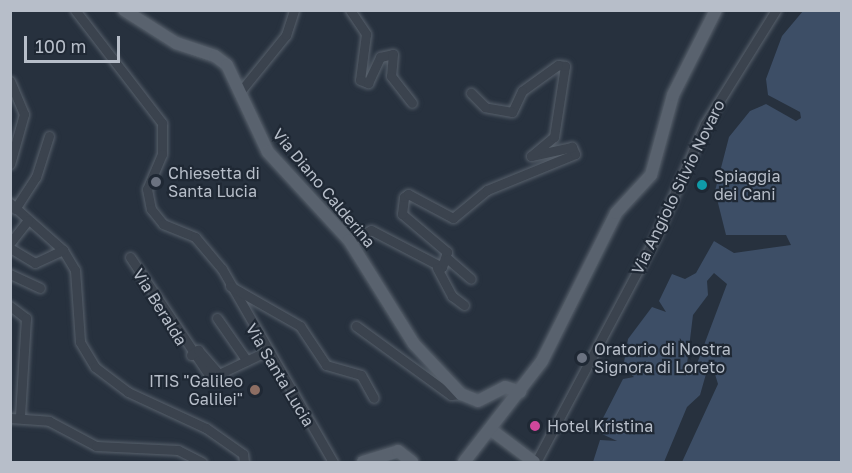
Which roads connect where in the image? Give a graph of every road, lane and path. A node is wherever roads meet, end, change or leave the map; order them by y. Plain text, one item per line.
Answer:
1 (75, 10) edge
2 (124, 10) edge
3 (294, 10) edge
4 (350, 10) edge
5 (716, 10) edge
6 (776, 10) edge
7 (10, 81) edge
8 (239, 93) junction
9 (471, 93) dead end
10 (412, 103) dead end
11 (49, 136) dead end
12 (10, 164) edge
13 (13, 206) edge
14 (28, 220) junction
15 (349, 240) junction
16 (11, 249) edge
17 (63, 250) junction
18 (130, 257) dead end
19 (448, 259) junction
20 (437, 268) junction
21 (10, 274) edge
22 (471, 279) dead end
23 (230, 286) junction
24 (40, 288) dead end
25 (464, 305) dead end
26 (10, 306) edge
27 (217, 318) dead end
28 (356, 326) dead end
29 (267, 351) junction
30 (191, 355) junction
31 (247, 361) junction
32 (211, 378) dead end
33 (520, 392) junction
34 (461, 394) junction
35 (374, 398) dead end
36 (15, 417) edge
37 (490, 429) junction
38 (202, 462) edge
39 (244, 462) edge
40 (333, 462) edge
41 (363, 462) edge
42 (412, 462) edge
43 (464, 462) edge
44 (535, 462) edge

1 - 23 street, Via Santa Lucia
2 - 8 main road, Via Diano Calderina
3 - 8 street
4 - 10 street
5 - 33 main road
6 - 44 street, Via Angiolo Silvio Novaro
7 - 12 street
8 - 15 main road, Via Diano Calderina
9 - 19 street
11 - 13 street
13 - 14 street
14 - 16 street
14 - 17 street
15 - 20 street
15 - 34 main road, Via Diano Calderina
16 - 17 street
17 - 39 street
18 - 30 street, Via Beralda
19 - 20 street
19 - 22 street
20 - 25 street
21 - 24 street
23 - 29 street, Via Santa Lucia
23 - 35 street, Via Santa Lucia
26 - 36 street
27 - 31 street
28 - 34 street
29 - 31 street, Via Beralda
29 - 40 street, Via Santa Lucia
30 - 31 street, Via Beralda
30 - 32 street
33 - 34 main road
33 - 37 main road
36 - 38 street
37 - 43 main road
37 - 44 main road
41 - 42 main road

